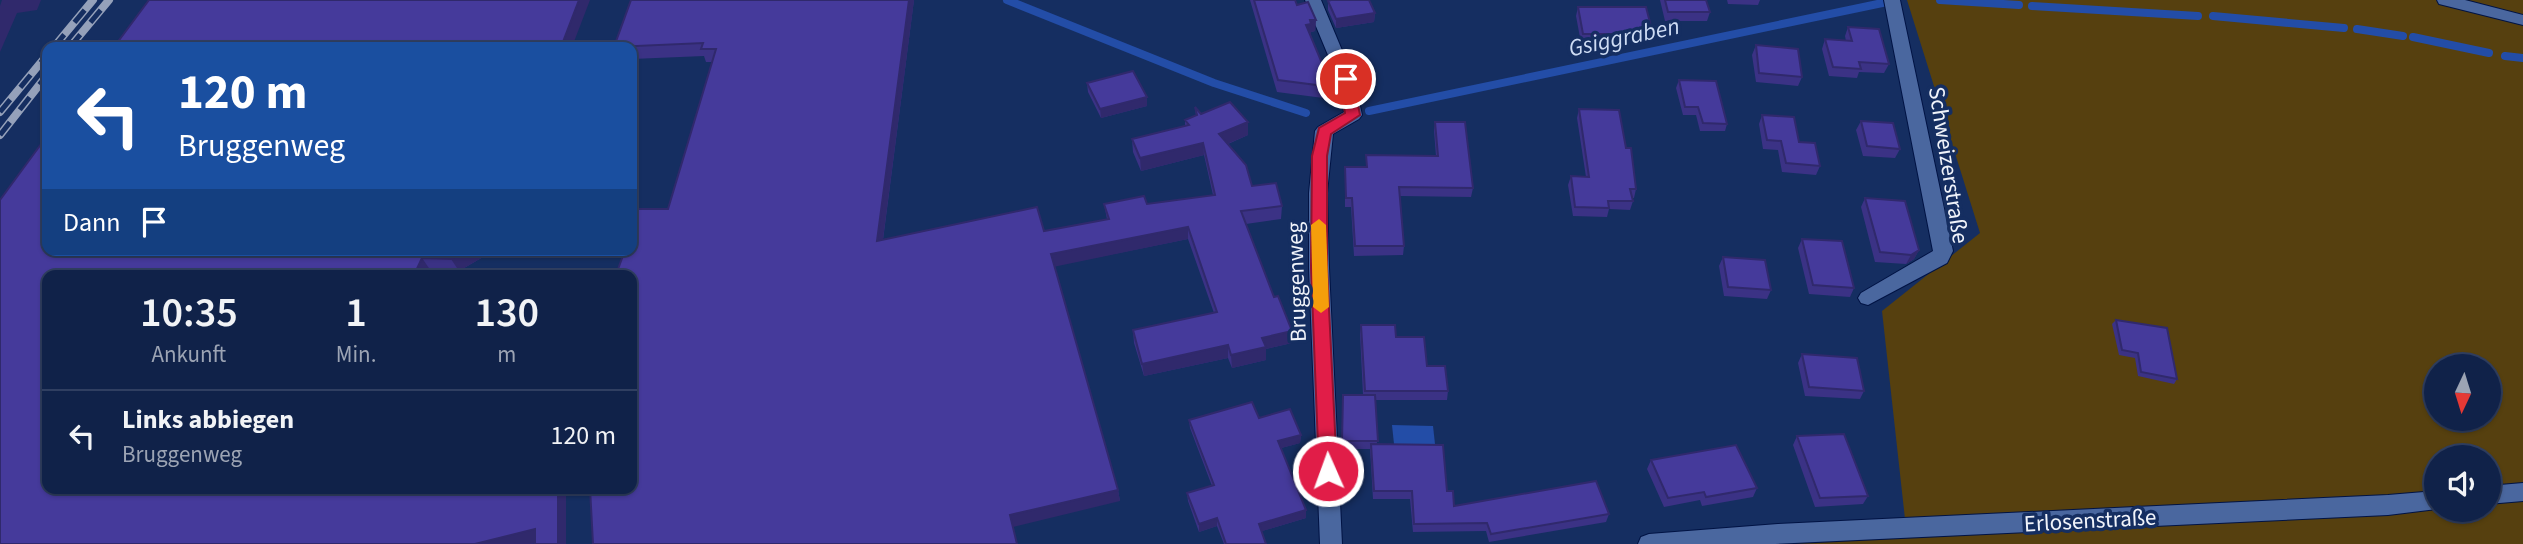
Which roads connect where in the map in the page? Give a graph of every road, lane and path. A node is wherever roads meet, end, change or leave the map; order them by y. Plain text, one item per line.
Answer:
1 (1313, 0) edge
2 (1892, 0) edge
3 (2445, 0) edge
4 (2523, 20) edge
5 (1868, 298) dead end
6 (2523, 492) edge
7 (2501, 494) edge
8 (2424, 501) edge
9 (1331, 544) edge
10 (1657, 544) edge

1 - 9 street, Bruggenweg
2 - 5 street, Schweizerstraße
3 - 4 street
6 - 7 street
8 - 10 street, Erlosenstraße

